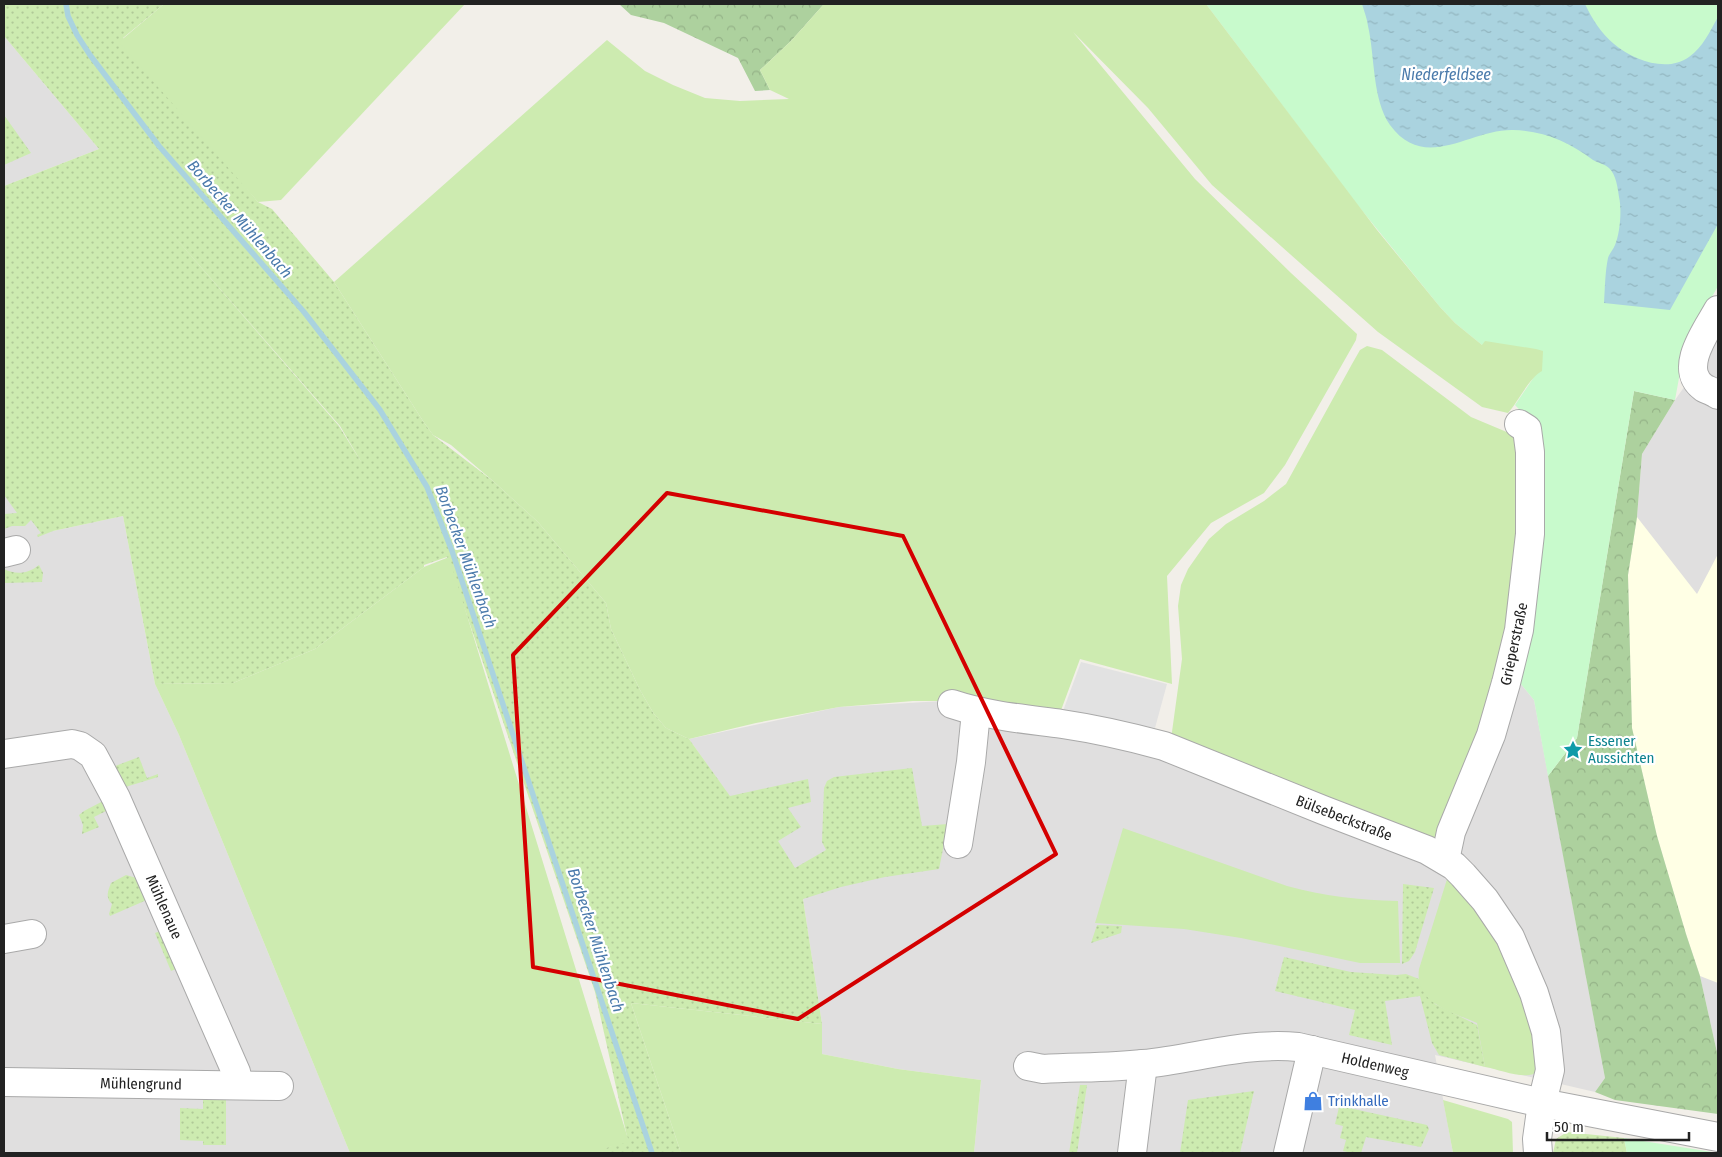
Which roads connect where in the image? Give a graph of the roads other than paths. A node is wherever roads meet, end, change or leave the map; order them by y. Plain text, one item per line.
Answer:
1 (1718, 310) edge
2 (1718, 394) edge
3 (1518, 424) dead end
4 (4, 754) edge
5 (958, 844) dead end
6 (1445, 860) junction
7 (32, 934) dead end
8 (4, 939) edge
9 (1312, 1050) junction
10 (1143, 1064) junction
11 (1028, 1066) dead end
12 (4, 1082) edge
13 (239, 1084) junction
14 (279, 1086) dead end
15 (1542, 1103) junction
16 (1718, 1137) edge
17 (1132, 1153) edge
18 (1288, 1153) edge
19 (1538, 1153) edge

1 - 2 street
3 - 6 street, Grieperstraße
4 - 13 street, Mühlenaue
5 - 6 street, Bülsebeckstraße
6 - 15 street, Bülsebeckstraße
7 - 8 street
9 - 10 street, Holdenweg
9 - 15 street, Holdenweg
9 - 18 street
10 - 11 street, Holdenweg
10 - 17 street
12 - 13 street, Mühlengrund
13 - 14 street, Mühlengrund
15 - 16 street, Holdenweg
15 - 19 street, Bülsebeckstraße

